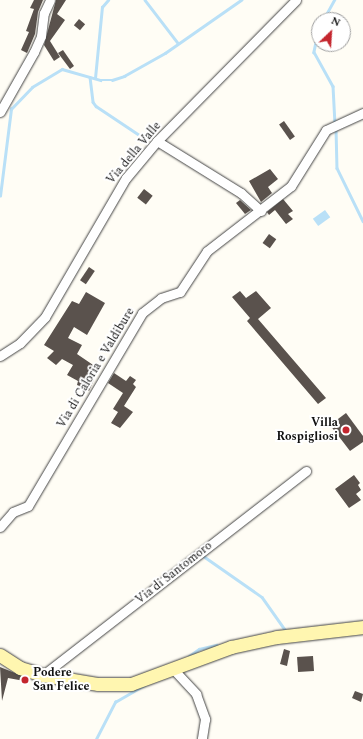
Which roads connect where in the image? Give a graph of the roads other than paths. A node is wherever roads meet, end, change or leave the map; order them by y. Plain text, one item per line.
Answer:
1 (50, 0) edge
2 (296, 0) edge
3 (0, 112) edge
4 (363, 113) edge
5 (157, 141) junction
6 (261, 211) junction
7 (0, 356) edge
8 (306, 471) dead end
9 (0, 527) edge
10 (363, 627) edge
11 (0, 656) edge
12 (174, 670) junction
13 (43, 675) junction
14 (202, 739) edge

1 - 3 street
2 - 5 street, Via della Valle
4 - 6 street, Via di Caloria e Valdibure
5 - 6 street
5 - 7 street, Via della Valle
6 - 9 street, Via di Caloria e Valdibure
8 - 13 street, Via di Santomoro
10 - 12 main road
11 - 13 main road
12 - 13 main road
12 - 14 street

